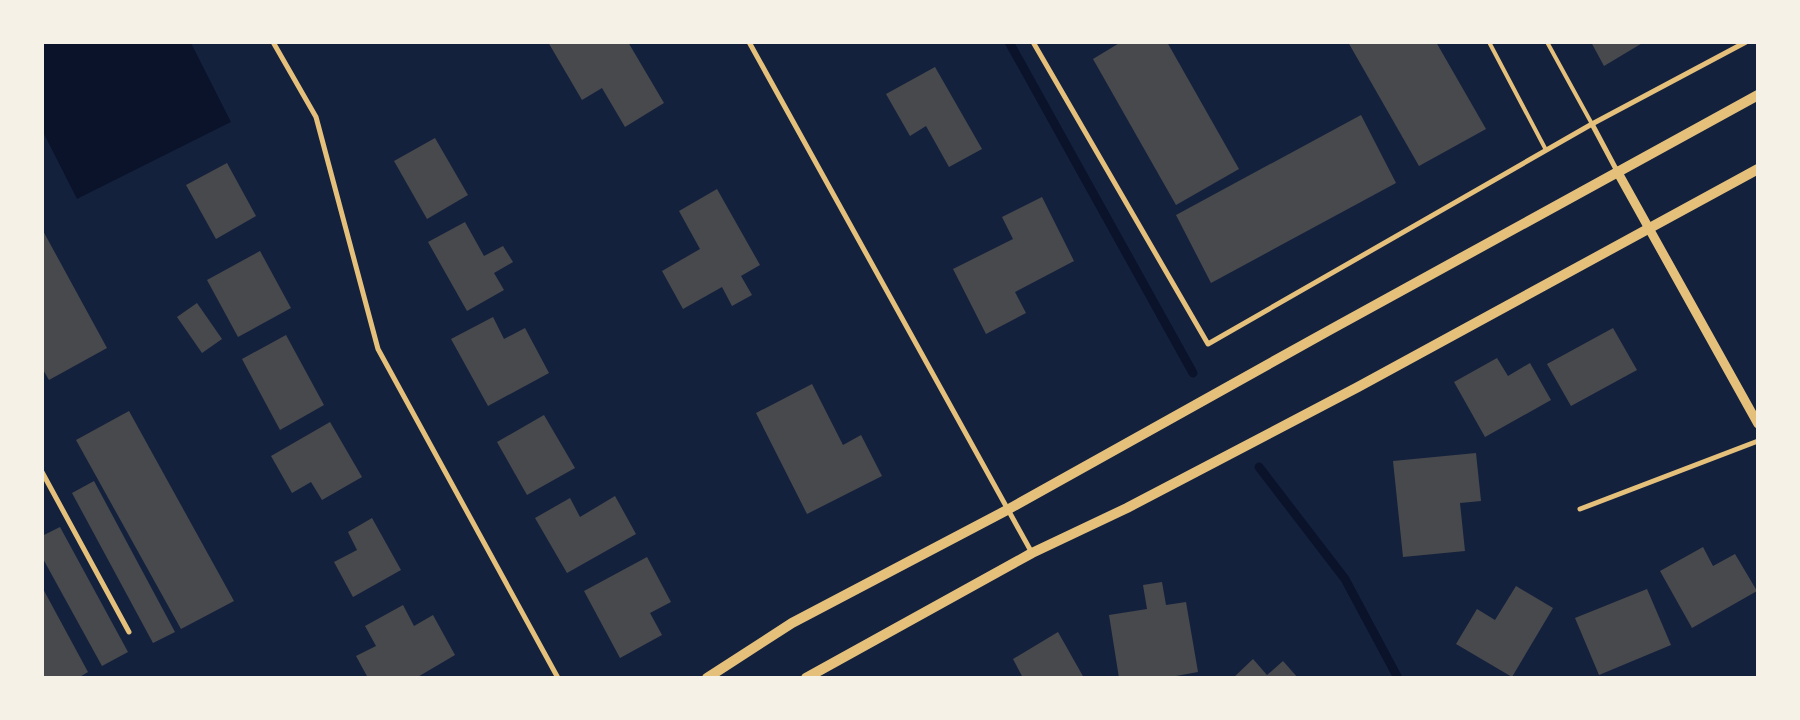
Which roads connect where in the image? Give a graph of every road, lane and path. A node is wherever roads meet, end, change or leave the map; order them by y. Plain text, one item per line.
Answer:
1 (273, 42) edge
2 (749, 42) edge
3 (1033, 42) edge
4 (1489, 42) edge
5 (1546, 42) edge
6 (1746, 42) edge
7 (1758, 95) edge
8 (1592, 124) junction
9 (1546, 150) junction
10 (1758, 169) edge
11 (1617, 171) junction
12 (1649, 228) junction
13 (1758, 424) edge
14 (1758, 441) edge
15 (42, 472) edge
16 (1580, 509) dead end
17 (1007, 510) junction
18 (1032, 553) junction
19 (129, 632) dead end
20 (558, 678) edge
21 (707, 678) edge
22 (806, 678) edge

1 - 20 street
2 - 17 street
3 - 9 street
4 - 9 lane
5 - 8 lane
6 - 8 street
7 - 11 main road
8 - 9 street
8 - 11 street
10 - 12 main road
11 - 12 street
11 - 17 main road
12 - 13 street
12 - 18 main road
14 - 16 street
15 - 19 street
17 - 18 street
17 - 21 main road
18 - 22 main road

